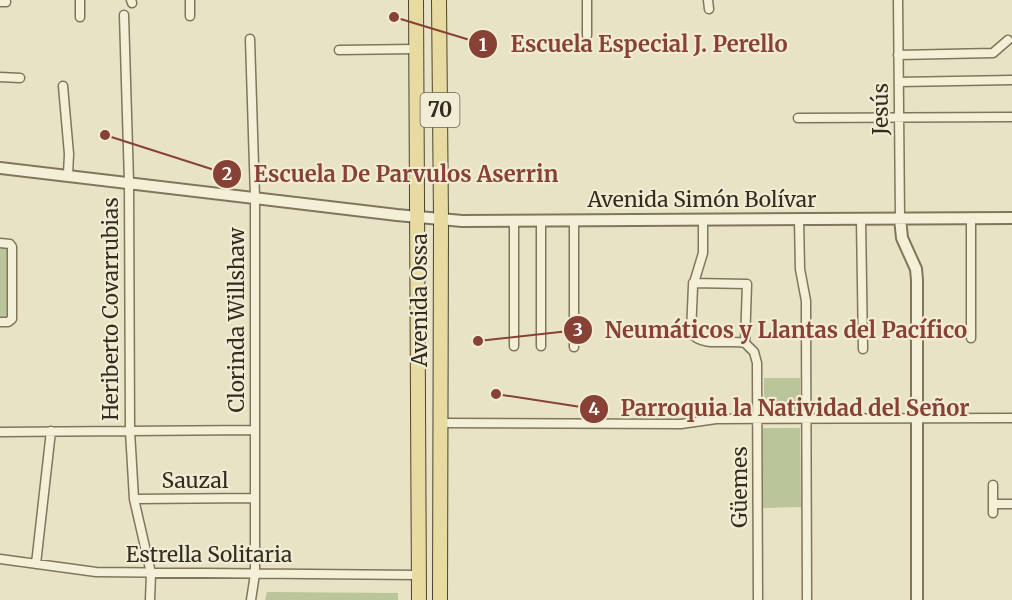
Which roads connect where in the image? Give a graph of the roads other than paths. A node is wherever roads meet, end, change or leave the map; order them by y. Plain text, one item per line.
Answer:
1 (80, 0) edge
2 (190, 0) edge
3 (416, 0) edge
4 (439, 0) edge
5 (587, 0) edge
6 (898, 0) edge
7 (124, 15) dead end
8 (190, 16) dead end
9 (80, 17) dead end
10 (587, 35) dead end
11 (250, 39) dead end
12 (1008, 40) dead end
13 (416, 49) junction
14 (339, 50) dead end
15 (898, 55) junction
16 (0, 77) edge
17 (20, 78) dead end
18 (1012, 80) edge
19 (899, 82) junction
20 (63, 86) dead end
21 (1012, 117) edge
22 (798, 118) dead end
23 (899, 118) junction
24 (0, 168) edge
25 (68, 175) junction
26 (129, 182) junction
27 (255, 197) junction
28 (417, 217) junction
29 (900, 218) junction
30 (971, 218) junction
31 (1012, 218) edge
32 (441, 219) junction
33 (800, 219) junction
34 (861, 219) junction
35 (574, 220) junction
36 (703, 220) junction
37 (514, 221) junction
38 (541, 221) junction
39 (0, 243) edge
40 (693, 283) junction
41 (0, 322) edge
42 (970, 338) dead end
43 (745, 343) junction
44 (514, 346) dead end
45 (541, 346) dead end
46 (573, 347) dead end
47 (863, 349) dead end
48 (916, 418) junction
49 (1012, 418) edge
50 (806, 419) junction
51 (758, 420) junction
52 (440, 423) junction
53 (255, 430) junction
54 (51, 431) junction
55 (130, 431) junction
56 (0, 432) edge
57 (993, 485) dead end
58 (255, 498) junction
59 (134, 499) junction
60 (1012, 504) edge
61 (0, 559) edge
62 (36, 564) junction
63 (151, 573) junction
64 (255, 574) junction
65 (419, 575) junction
66 (150, 600) edge
67 (251, 600) edge
68 (419, 600) edge
69 (440, 600) edge
70 (758, 600) edge
71 (807, 600) edge
72 (917, 600) edge

1 - 9 street
2 - 8 street
3 - 13 main road, Avenida Ossa / 70
4 - 32 main road, Avenida Ossa / 70
5 - 10 street
6 - 15 street, Jesús
7 - 26 street, Heriberto Covarrubias
11 - 27 street, Clorinda Willshaw
12 - 15 street
13 - 14 street
13 - 28 main road, Avenida Ossa / 70
15 - 19 street, Jesús
16 - 17 street
18 - 19 street
19 - 23 street, Jesús
20 - 25 street
21 - 23 street
22 - 23 street
23 - 29 street, Jesús
24 - 25 street, Avenida Simón Bolívar
25 - 26 street, Avenida Simón Bolívar
26 - 27 street, Avenida Simón Bolívar
26 - 55 street, Heriberto Covarrubias
27 - 28 street, Avenida Simón Bolívar
27 - 53 street, Clorinda Willshaw
28 - 32 street, Avenida Simón Bolívar
28 - 65 main road, Avenida Ossa / 70
29 - 30 street, Avenida Simón Bolívar
29 - 34 street, Avenida Simón Bolívar
29 - 48 street
30 - 31 street, Avenida Simón Bolívar
30 - 42 street
32 - 37 street, Avenida Simón Bolívar
32 - 52 main road, Avenida Ossa / 70
33 - 34 street, Avenida Simón Bolívar
33 - 36 street, Avenida Simón Bolívar
33 - 50 street
34 - 47 street
35 - 36 street, Avenida Simón Bolívar
35 - 38 street, Avenida Simón Bolívar
35 - 46 street
36 - 40 street
37 - 38 street, Avenida Simón Bolívar
37 - 44 street
38 - 45 street
39 - 41 street
40 - 43 street
40 - 43 street, Güemes
43 - 51 street, Güemes
48 - 49 street
48 - 50 street
48 - 72 street
50 - 51 street
50 - 71 street
51 - 52 street
51 - 70 street, Güemes
52 - 69 main road, Avenida Ossa / 70
53 - 55 street
53 - 58 street, Clorinda Willshaw
54 - 55 street
54 - 56 street
54 - 62 street
55 - 59 street, Heriberto Covarrubias
57 - 60 street
58 - 59 street, Sauzal
58 - 64 street, Clorinda Willshaw
59 - 63 street, Heriberto Covarrubias
61 - 62 street, Estrella Solitaria
62 - 63 street, Estrella Solitaria
63 - 64 street, Estrella Solitaria
63 - 66 street, Heriberto Covarrubias
64 - 65 street, Estrella Solitaria
64 - 67 street, Clorinda Willshaw
65 - 68 main road, Avenida Ossa / 70

